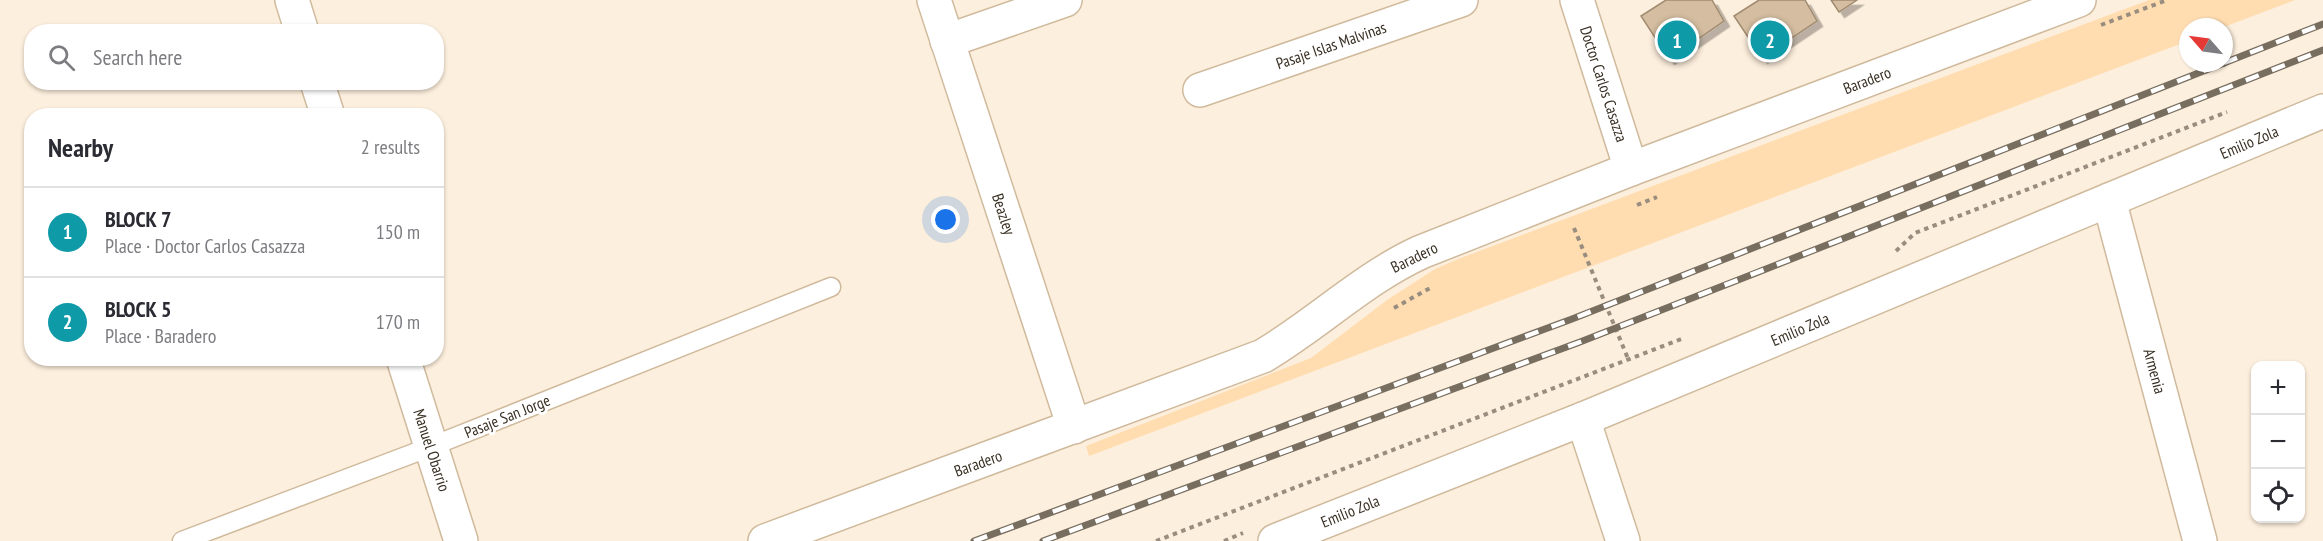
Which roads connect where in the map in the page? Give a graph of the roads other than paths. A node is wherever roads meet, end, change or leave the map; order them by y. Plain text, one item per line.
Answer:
1 (292, 0) edge
2 (934, 0) edge
3 (1065, 0) edge
4 (1461, 0) edge
5 (1577, 0) edge
6 (2079, 0) edge
7 (300, 24) edge
8 (947, 41) junction
9 (320, 90) edge
10 (1200, 90) dead end
11 (325, 108) edge
12 (2323, 111) edge
13 (1631, 169) junction
14 (2109, 200) junction
15 (831, 287) dead end
16 (405, 366) edge
17 (1583, 419) junction
18 (1074, 427) junction
19 (430, 447) junction
20 (182, 541) edge
21 (461, 541) edge
22 (765, 541) edge
23 (1275, 541) edge
24 (1623, 541) edge
25 (2200, 541) edge

1 - 7 street
2 - 8 street, Beazley
3 - 8 street
4 - 10 street, Pasaje Islas Malvinas
5 - 13 street, Doctor Carlos Casazza
6 - 13 street, Baradero
8 - 18 street, Beazley
9 - 11 street
12 - 14 street, Emilio Zola
13 - 18 street, Baradero
14 - 17 street, Emilio Zola
14 - 25 street, Armenia
15 - 19 lane, Pasaje San Jorge
16 - 19 street, Manuel Obarrio
17 - 23 street, Emilio Zola
17 - 24 street
18 - 22 street, Baradero
19 - 20 lane, Pasaje San Jorge
19 - 21 street, Manuel Obarrio

